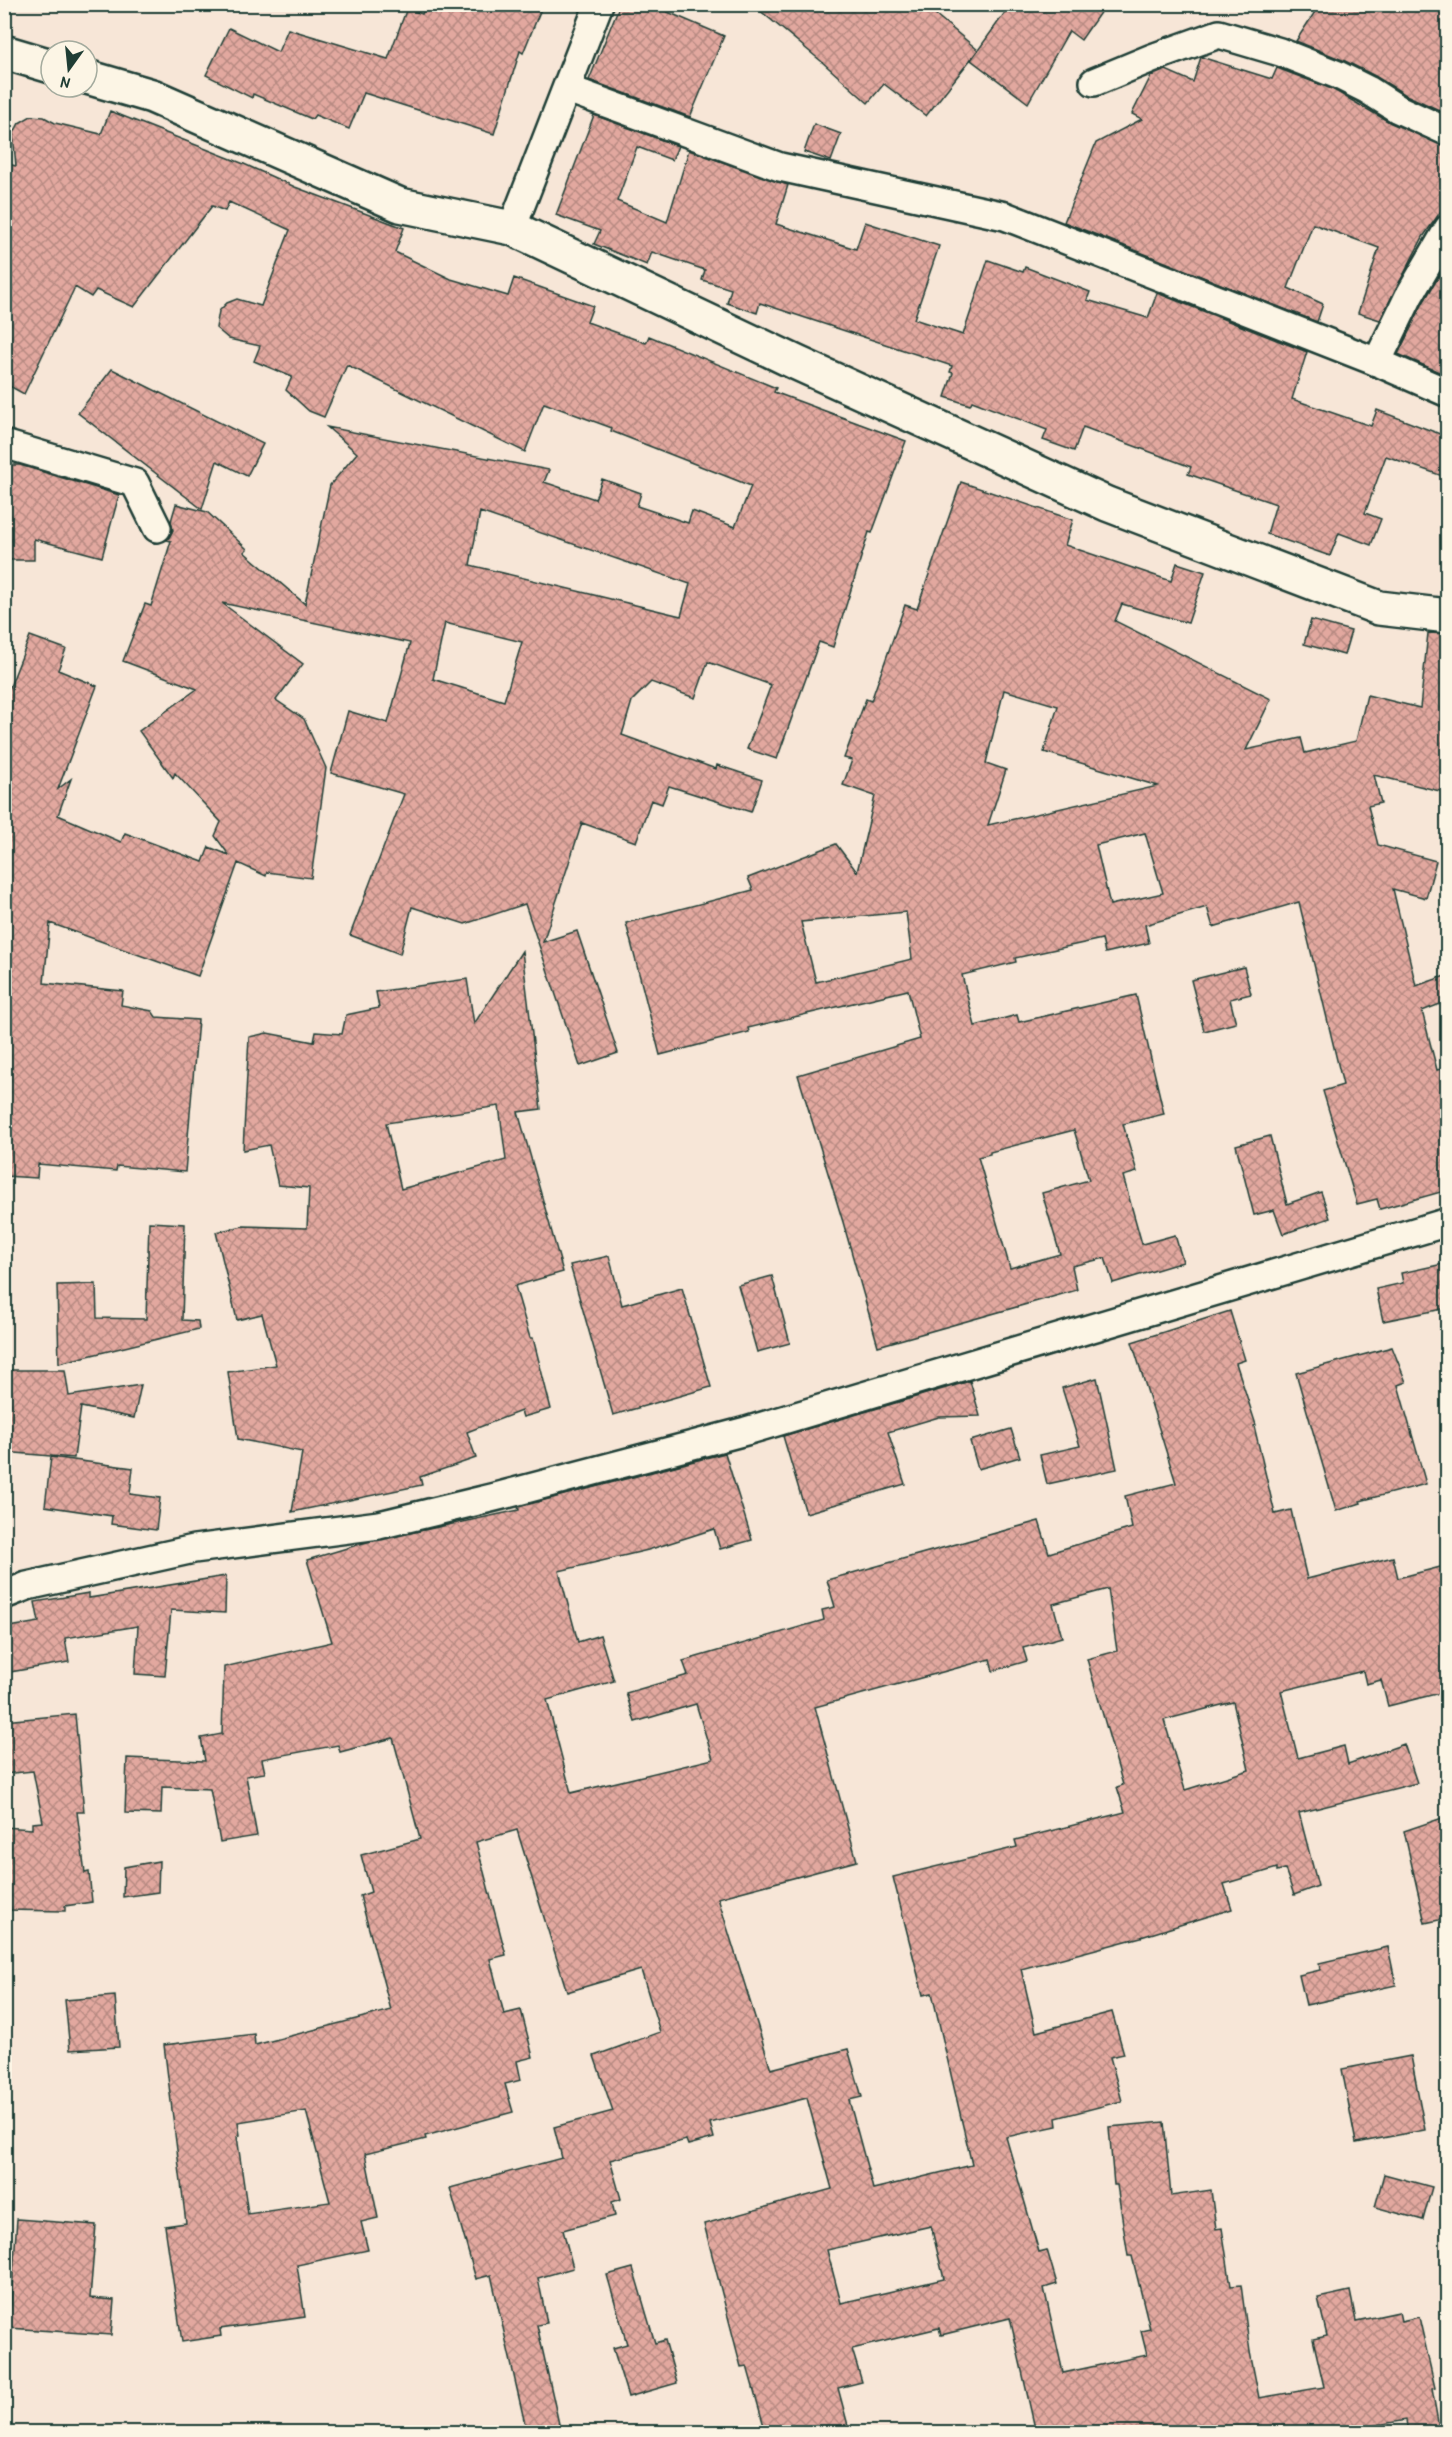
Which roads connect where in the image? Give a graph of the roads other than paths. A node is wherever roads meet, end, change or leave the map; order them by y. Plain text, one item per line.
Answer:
1 (599, 4) edge
2 (4, 52) edge
3 (39, 62) edge
4 (99, 81) edge
5 (1094, 82) dead end
6 (568, 89) junction
7 (1448, 132) edge
8 (512, 228) junction
9 (1448, 229) edge
10 (1377, 362) junction
11 (1448, 393) edge
12 (4, 444) edge
13 (157, 528) dead end
14 (1448, 616) edge
15 (1448, 1222) edge
16 (4, 1595) edge

1 - 6 street
2 - 3 street
4 - 8 street
5 - 7 street
6 - 8 street
6 - 10 street
8 - 14 street
9 - 10 street
10 - 11 street
12 - 13 street
15 - 16 street

